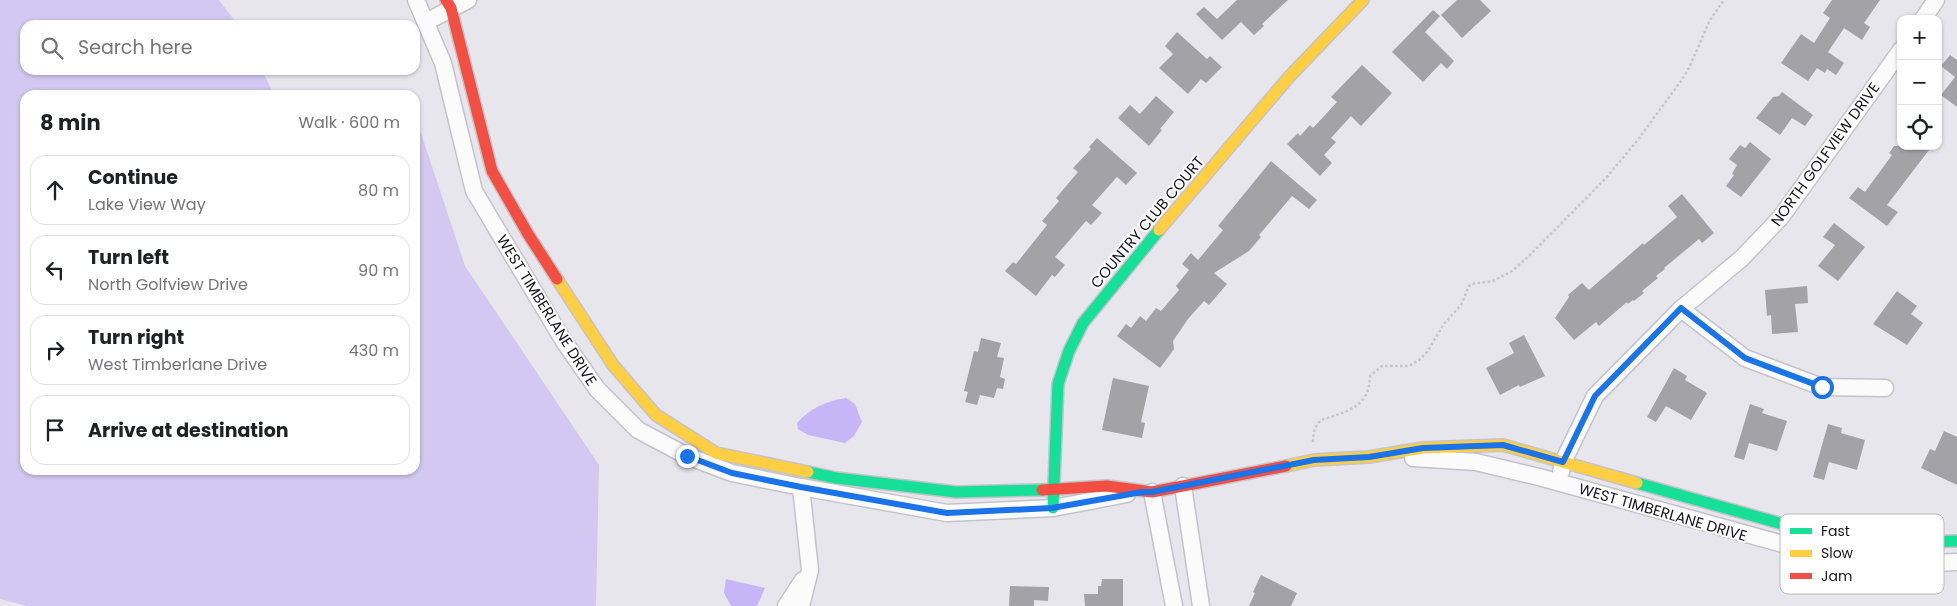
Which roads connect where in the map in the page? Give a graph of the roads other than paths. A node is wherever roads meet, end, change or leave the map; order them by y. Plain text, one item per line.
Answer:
1 (468, 0) edge
2 (1364, 0) edge
3 (1936, 0) edge
4 (422, 2) edge
5 (449, 4) edge
6 (1926, 15) edge
7 (426, 22) junction
8 (1897, 56) edge
9 (1681, 308) junction
10 (1885, 388) dead end
11 (1369, 457) junction
12 (1563, 462) junction
13 (1559, 483) junction
14 (1183, 486) junction
15 (801, 487) junction
16 (1053, 490) junction
17 (1147, 492) junction
18 (1052, 508) junction
19 (1780, 523) edge
20 (1944, 541) edge
21 (1957, 541) edge
22 (1780, 543) edge
23 (1957, 562) edge
24 (1944, 563) edge
25 (810, 570) junction
26 (786, 606) edge
27 (801, 606) edge
28 (1174, 606) edge
29 (1200, 606) edge

1 - 5 street
2 - 16 street, COUNTRY CLUB COURT
3 - 6 street
4 - 7 street, WEST TIMBERLANE DRIVE
5 - 7 street
5 - 16 street, WEST TIMBERLANE DRIVE
7 - 15 street, WEST TIMBERLANE DRIVE
8 - 9 street, NORTH GOLFVIEW DRIVE
9 - 10 street
9 - 12 street, NORTH GOLFVIEW DRIVE
11 - 12 street, WEST TIMBERLANE DRIVE
11 - 13 street, WEST TIMBERLANE DRIVE
11 - 14 street, WEST TIMBERLANE DRIVE
12 - 13 street, NORTH GOLFVIEW DRIVE
12 - 19 street, WEST TIMBERLANE DRIVE
13 - 22 street, WEST TIMBERLANE DRIVE
14 - 17 street, WEST TIMBERLANE DRIVE
14 - 29 street
15 - 18 street, WEST TIMBERLANE DRIVE
15 - 25 street
16 - 17 street, WEST TIMBERLANE DRIVE
16 - 18 street, COUNTRY CLUB COURT
17 - 18 street, WEST TIMBERLANE DRIVE
17 - 28 street
20 - 21 street, WEST TIMBERLANE DRIVE
23 - 24 street, WEST TIMBERLANE DRIVE
25 - 26 street
25 - 27 street

